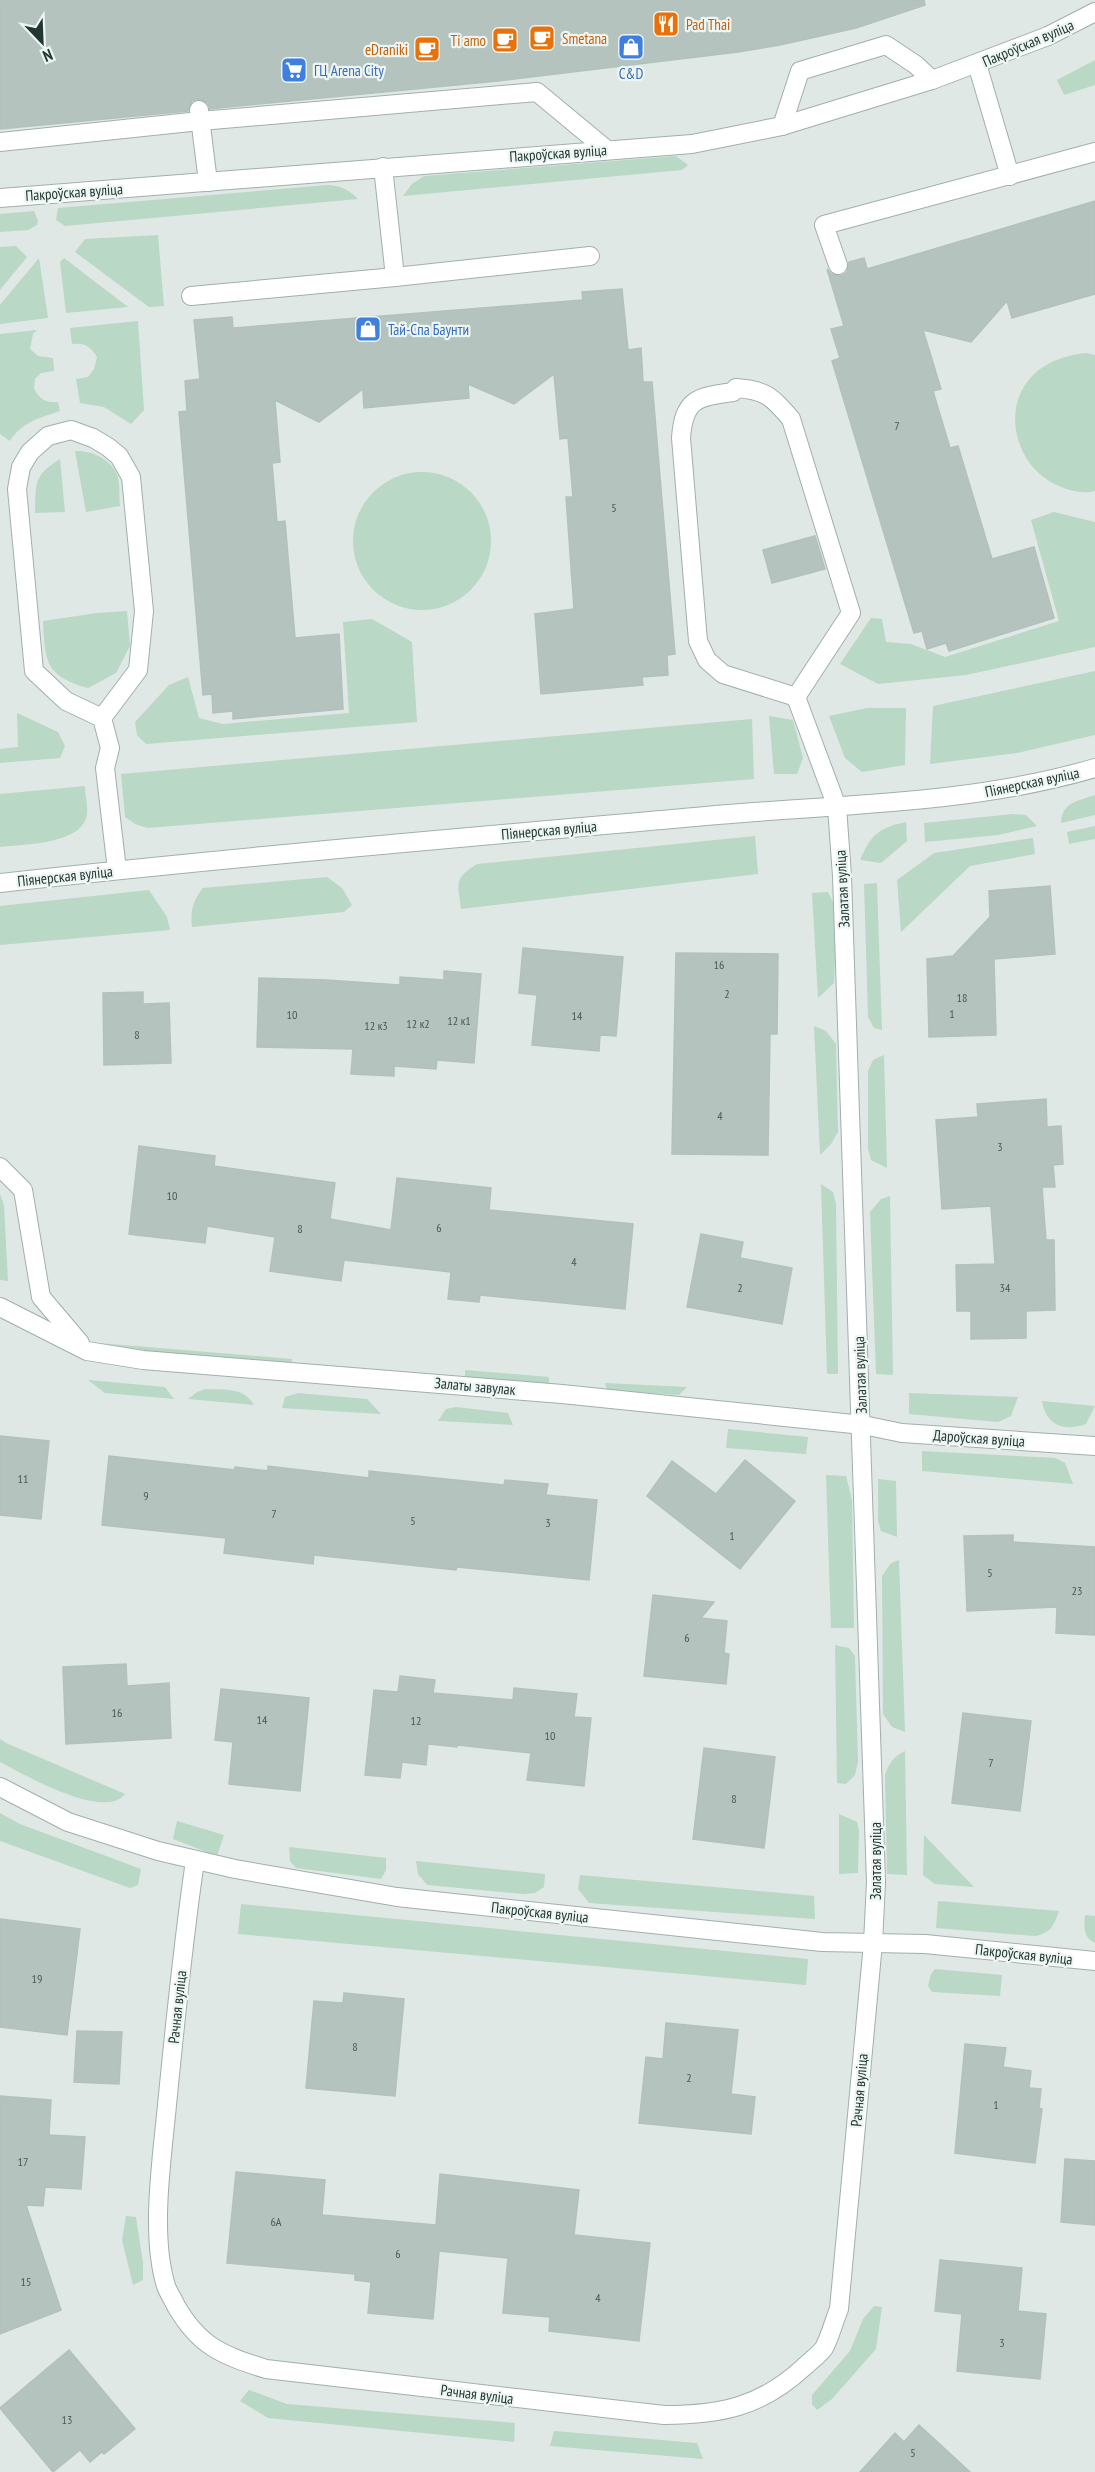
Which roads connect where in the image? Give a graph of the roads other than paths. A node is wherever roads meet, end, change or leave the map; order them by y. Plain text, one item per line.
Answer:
1 (1095, 12) edge
2 (978, 64) junction
3 (932, 80) junction
4 (200, 116) junction
5 (782, 126) junction
6 (0, 142) edge
7 (606, 150) junction
8 (1095, 152) edge
9 (383, 167) junction
10 (1010, 176) junction
11 (208, 182) junction
12 (0, 198) edge
13 (590, 256) dead end
14 (838, 265) dead end
15 (395, 278) junction
16 (191, 296) dead end
17 (796, 697) junction
18 (102, 718) junction
19 (1095, 768) edge
20 (837, 807) junction
21 (117, 870) junction
22 (0, 882) edge
23 (0, 1167) edge
24 (0, 1307) edge
25 (87, 1351) junction
26 (863, 1425) junction
27 (1095, 1446) edge
28 (0, 1787) edge
29 (195, 1861) junction
30 (873, 1943) junction
31 (1095, 1961) edge

1 - 2 street, Пакроўская вуліца
2 - 3 street, Пакроўская вуліца
2 - 10 street
3 - 5 street, Пакроўская вуліца
3 - 5 street
4 - 6 street
4 - 7 street
4 - 11 street
5 - 7 street, Пакроўская вуліца
7 - 9 street, Пакроўская вуліца
8 - 10 street
9 - 11 street, Пакроўская вуліца
9 - 15 street
10 - 14 street
11 - 12 street, Пакроўская вуліца
13 - 15 street
15 - 16 street
17 - 17 street
17 - 20 street, Залатая вуліца
18 - 18 street
18 - 21 street
19 - 20 street, Піянерская вуліца
20 - 21 street, Піянерская вуліца
20 - 26 street, Залатая вуліца
21 - 22 street, Піянерская вуліца
23 - 25 street
24 - 25 street, Залаты завулак
25 - 26 street, Залаты завулак
26 - 27 street, Дароўская вуліца
26 - 30 street, Залатая вуліца
28 - 29 street, Пакроўская вуліца
29 - 30 street, Пакроўская вуліца
29 - 30 street, Рачная вуліца
30 - 31 street, Пакроўская вуліца

